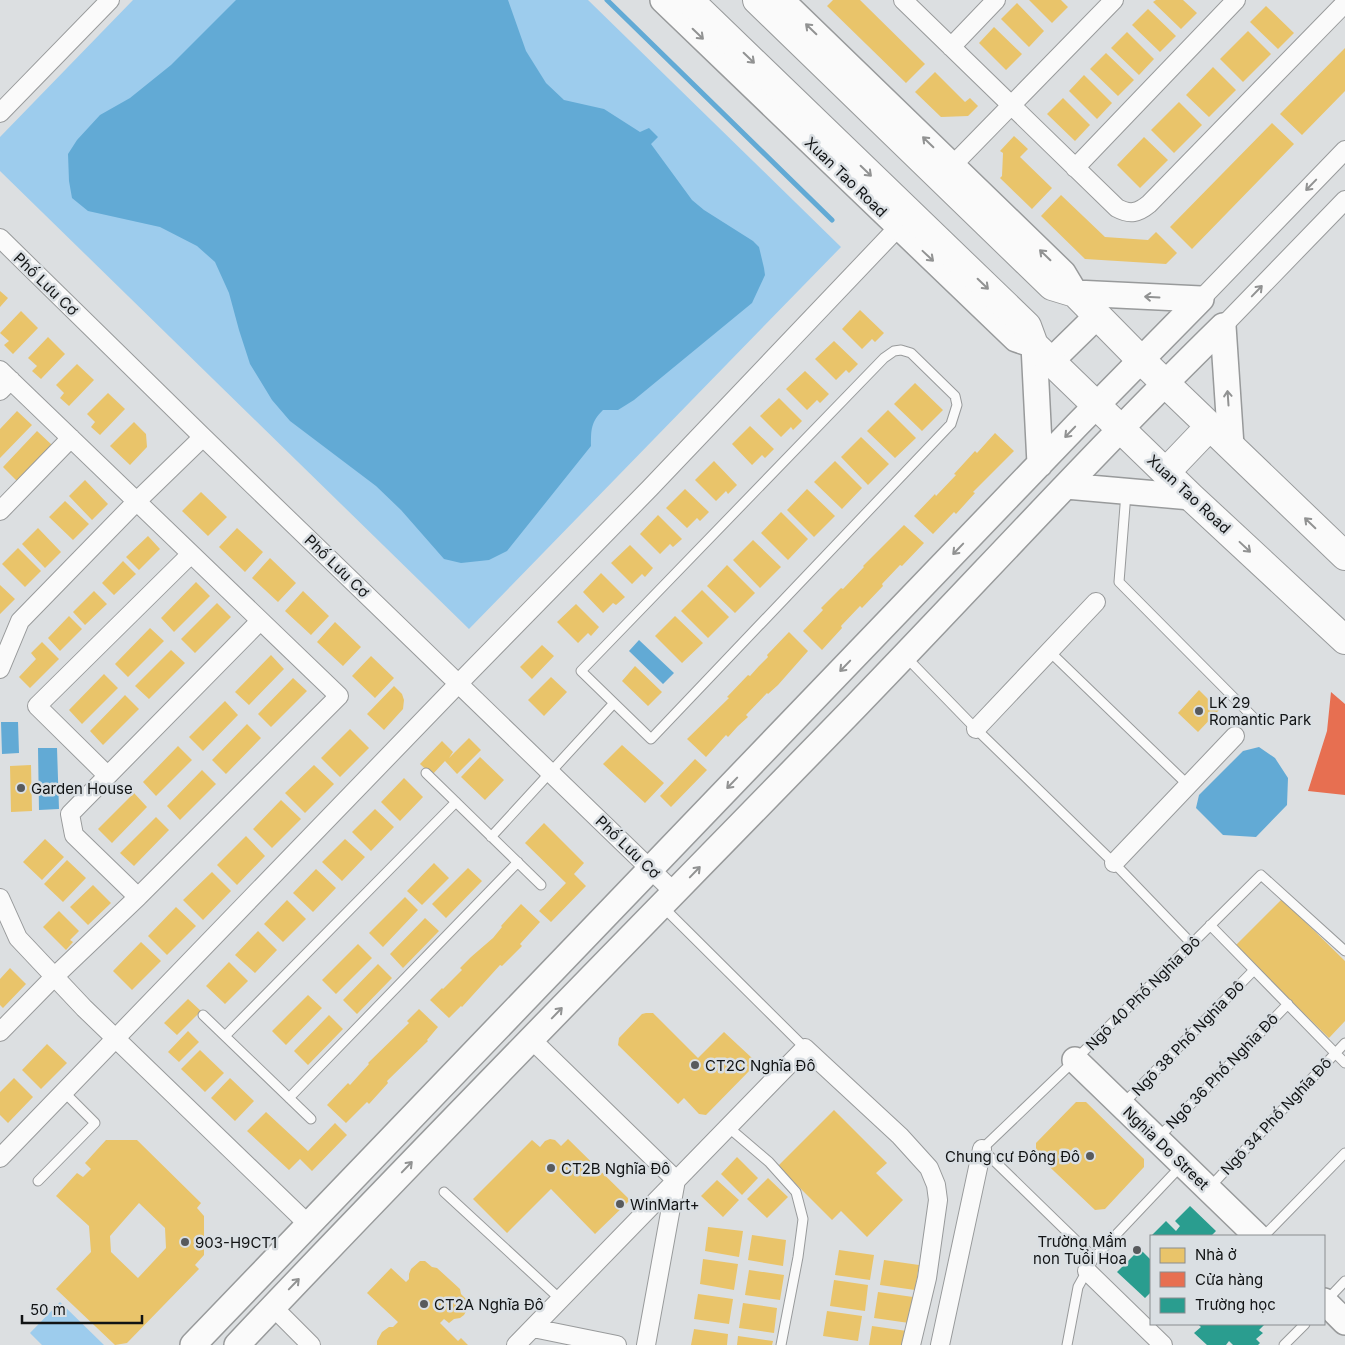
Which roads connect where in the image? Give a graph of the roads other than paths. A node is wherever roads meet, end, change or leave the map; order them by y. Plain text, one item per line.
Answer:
1 (110, 0) edge
2 (663, 0) edge
3 (689, 0) edge
4 (757, 0) edge
5 (781, 0) edge
6 (903, 0) edge
7 (996, 0) edge
8 (1114, 0) edge
9 (1236, 0) edge
10 (1345, 3) edge
11 (951, 47) junction
12 (1012, 106) junction
13 (0, 113) edge
14 (1345, 150) edge
15 (1075, 168) junction
16 (947, 172) junction
17 (1345, 200) edge
18 (905, 221) junction
19 (0, 238) edge
20 (1075, 292) junction
21 (1201, 299) junction
22 (1097, 316) junction
23 (1223, 326) junction
24 (1043, 353) junction
25 (1141, 360) junction
26 (4, 380) edge
27 (1165, 383) junction
28 (1096, 405) junction
29 (1210, 426) junction
30 (1121, 429) junction
31 (203, 437) junction
32 (71, 438) junction
33 (1231, 446) junction
34 (1040, 464) junction
35 (1166, 472) junction
36 (1066, 486) junction
37 (1126, 491) junction
38 (1191, 497) junction
39 (137, 501) junction
40 (0, 511) edge
41 (191, 554) junction
42 (1345, 556) edge
43 (1096, 602) dead end
44 (260, 621) junction
45 (1345, 640) edge
46 (1049, 651) junction
47 (904, 656) junction
48 (0, 670) edge
49 (459, 683) junction
50 (614, 704) junction
51 (1253, 717) dead end
52 (976, 729) junction
53 (1235, 736) dead end
54 (550, 772) junction
55 (426, 773) dead end
56 (107, 775) junction
57 (1188, 785) junction
58 (456, 802) junction
59 (491, 836) junction
60 (518, 862) junction
61 (1114, 863) junction
62 (650, 868) junction
63 (541, 885) dead end
64 (138, 897) junction
65 (0, 898) edge
66 (668, 899) junction
67 (1210, 925) junction
68 (1192, 944) junction
69 (1345, 952) edge
70 (1254, 970) junction
71 (54, 977) junction
72 (1288, 1004) junction
73 (203, 1015) dead end
74 (0, 1031) edge
75 (225, 1036) junction
76 (116, 1039) junction
77 (531, 1039) junction
78 (1345, 1043) edge
79 (805, 1048) junction
80 (1335, 1053) junction
81 (1075, 1060) junction
82 (1345, 1063) edge
83 (64, 1092) junction
84 (289, 1098) junction
85 (1122, 1105) junction
86 (311, 1119) dead end
87 (728, 1127) junction
88 (1157, 1139) junction
89 (982, 1149) junction
90 (1345, 1153) edge
91 (0, 1158) edge
92 (1182, 1164) junction
93 (676, 1180) junction
94 (38, 1181) dead end
95 (1208, 1189) junction
96 (444, 1192) dead end
97 (309, 1224) junction
98 (1256, 1235) edge
99 (1265, 1235) edge
100 (1090, 1264) junction
101 (1345, 1281) edge
102 (560, 1299) junction
103 (1325, 1301) edge
104 (1325, 1303) edge
105 (273, 1307) junction
106 (1345, 1322) edge
107 (1304, 1325) edge
108 (533, 1328) junction
109 (193, 1345) edge
110 (237, 1345) edge
111 (311, 1345) edge
112 (516, 1345) edge
113 (617, 1345) edge
114 (646, 1345) edge
115 (781, 1345) edge
116 (911, 1345) edge
117 (940, 1345) edge
118 (1067, 1345) edge
119 (1163, 1345) edge
120 (1284, 1345) edge

1 - 13 street
2 -> 18 street, Xuan Tao Road
3 -> 18 main road, Xuan Tao Road
4 - 16 main road
16 -> 5 street
6 - 11 street
7 - 11 street
8 - 12 street
9 - 15 street
10 - 15 street
11 - 12 street
12 - 15 street
12 - 16 street
14 -> 21 street
20 -> 16 main road
23 -> 17 street
18 -> 24 main road, Xuan Tao Road
18 - 49 street
19 - 31 street, Phố Lưu Cơ
21 -> 20 street
20 - 22 main road
21 - 25 street
22 - 24 street
22 - 25 main road
23 - 27 street
33 -> 23 street
24 - 28 main road, Xuan Tao Road
24 - 34 street
25 - 27 main road
25 - 28 street
26 - 32 street
27 - 29 main road
27 - 30 street
28 - 30 main road, Xuan Tao Road
28 -> 34 street
29 - 33 main road
29 - 35 main road
30 - 35 main road, Xuan Tao Road
30 - 36 street
31 - 39 street
31 - 49 street, Phố Lưu Cơ
32 - 39 street
32 - 40 street
42 -> 33 main road
34 -> 62 street
35 - 38 main road, Xuan Tao Road
36 - 37 street
36 - 47 street
37 - 38 street
37 - 51 lane
38 -> 45 main road, Xuan Tao Road
39 - 41 street
39 - 48 street
41 - 44 street
41 - 56 street
43 - 46 street
44 - 56 street
44 - 64 street
46 - 52 street
46 - 57 lane
47 - 52 lane
66 -> 47 street
49 - 54 street, Phố Lưu Cơ
49 - 76 street
50 - 50 lane
50 - 54 lane
52 - 61 lane
53 - 57 street
54 - 59 lane
54 - 62 street, Phố Lưu Cơ
55 - 58 lane
56 - 64 street
57 - 61 street
58 - 59 lane
58 - 75 lane
59 - 60 lane
60 - 63 lane
60 - 84 lane
61 - 68 lane
62 - 66 street, Phố Lưu Cơ
62 - 97 street
64 - 71 street
65 - 71 street
77 -> 66 street
66 - 79 lane
67 - 68 lane, Ngõ 40 Phố Nghĩa Đô
67 - 69 lane, Ngõ 40 Phố Nghĩa Đô
67 - 70 lane
68 - 81 lane, Ngõ 40 Phố Nghĩa Đô
70 - 72 lane
70 - 85 lane, Ngõ 38 Phố Nghĩa Đô
71 - 74 street
71 - 76 street
72 - 80 lane
72 - 88 lane, Ngõ 36 Phố Nghĩa Đô
73 - 75 lane
75 - 84 lane
76 - 83 street
76 - 97 street
77 - 93 street
105 -> 77 street
78 - 80 lane, Ngõ 34 Phố Nghĩa Đô
79 - 87 street
79 - 116 street
80 - 82 lane
80 - 95 lane, Ngõ 34 Phố Nghĩa Đô
81 - 85 street, Nghia Do Street
81 - 89 lane, Ngõ 40 Phố Nghĩa Đô
83 - 91 street
83 - 94 lane
84 - 86 lane
85 - 88 street, Nghia Do Street
87 - 93 street
87 - 115 lane
88 - 92 street, Nghia Do Street
89 - 100 lane
89 - 117 street
90 - 99 lane
92 - 95 street, Nghia Do Street
92 - 100 lane
93 - 102 street
93 - 114 street
95 - 98 street, Nghia Do Street
96 - 102 lane
97 - 109 street
100 - 118 lane
100 - 119 street
101 - 103 lane
102 - 108 street
104 - 106 street
105 - 110 street
105 - 111 street
107 - 120 lane
108 - 112 street
108 - 113 street

